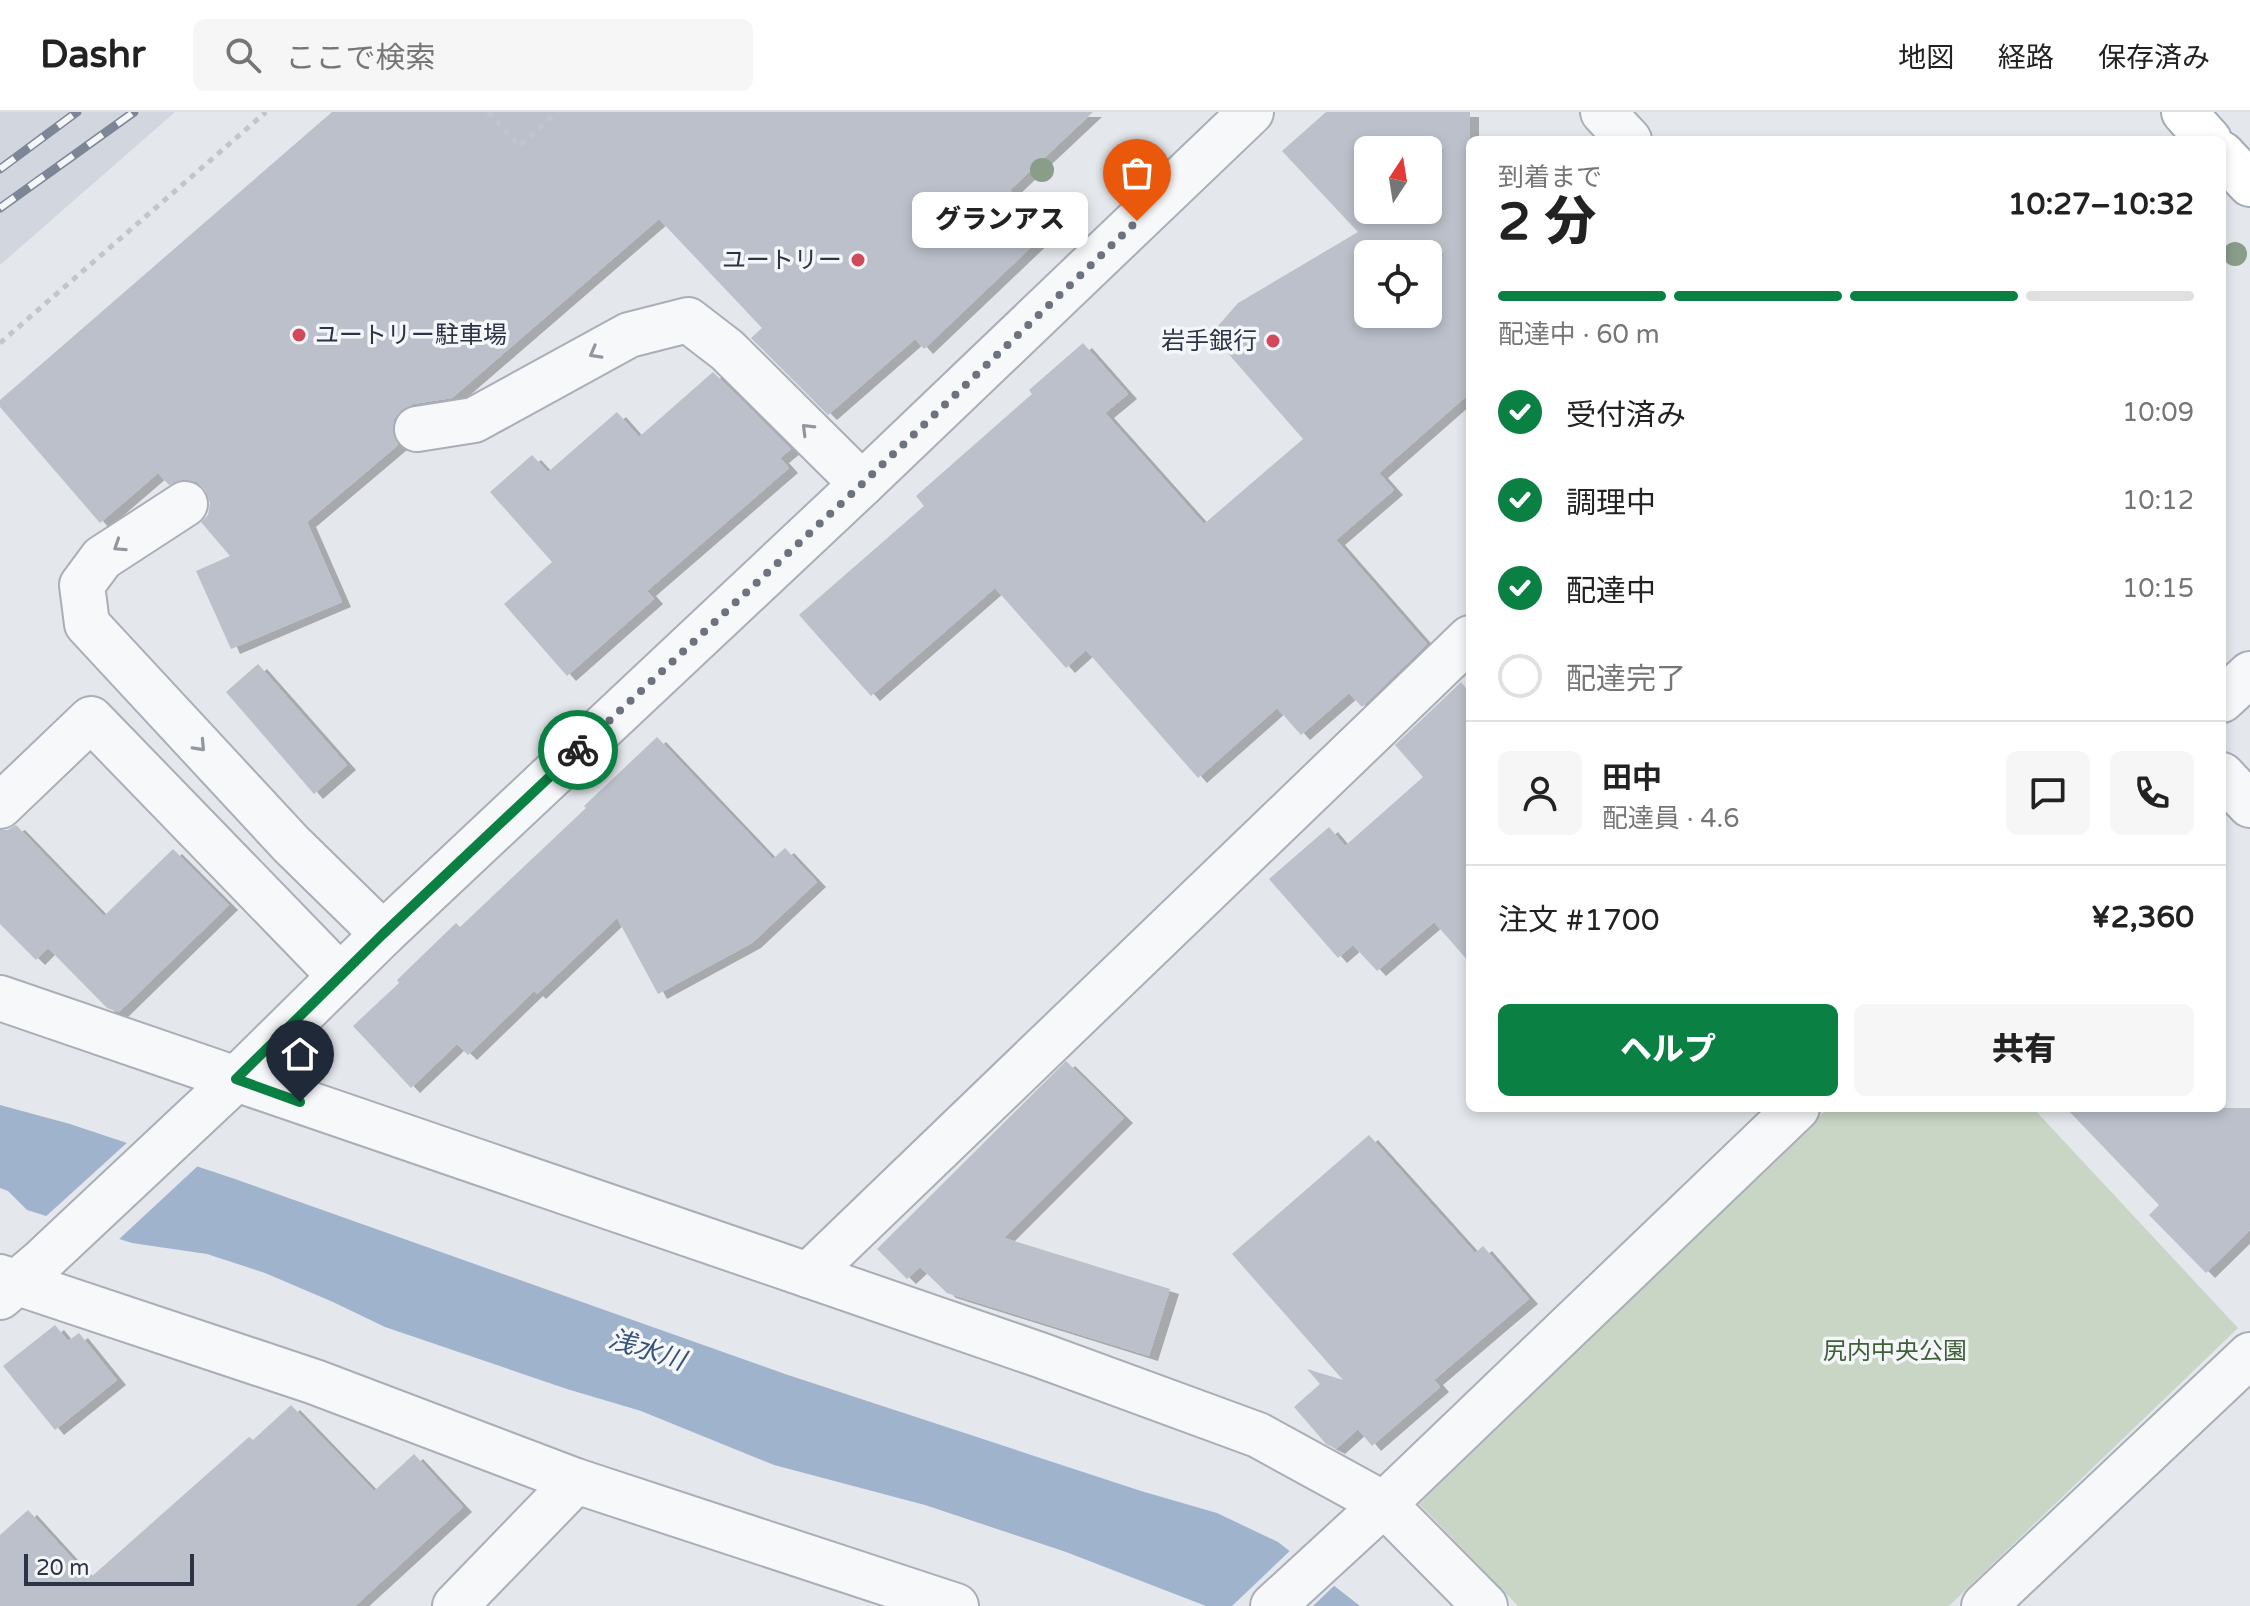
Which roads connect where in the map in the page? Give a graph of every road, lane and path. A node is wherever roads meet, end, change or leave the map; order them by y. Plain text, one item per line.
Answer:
1 (266, 112) edge
2 (488, 112) edge
3 (557, 112) edge
4 (1251, 112) edge
5 (1603, 112) edge
6 (2184, 112) edge
7 (1625, 136) edge
8 (2205, 136) edge
9 (2226, 158) edge
10 (2250, 184) edge
11 (0, 343) edge
12 (417, 429) dead end
13 (862, 484) junction
14 (185, 504) dead end
15 (1466, 642) edge
16 (2250, 674) edge
17 (2226, 696) edge
18 (2226, 779) edge
19 (2250, 805) edge
20 (0, 806) edge
21 (383, 934) junction
22 (340, 976) junction
23 (0, 998) edge
24 (225, 1089) junction
25 (1793, 1112) edge
26 (808, 1275) junction
27 (14, 1279) edge
28 (2250, 1355) edge
29 (576, 1481) junction
30 (1384, 1504) junction
31 (455, 1606) edge
32 (956, 1606) edge
33 (1273, 1606) edge
34 (1485, 1606) edge
35 (1984, 1606) edge

1 - 11 path
2 - 3 path
4 - 13 street
5 - 7 street
6 - 8 main road
9 - 10 main road
13 -> 12 street
13 - 21 street
14 -> 21 street
15 - 26 street
16 - 17 street
18 - 19 street
20 - 22 street
21 - 22 street
22 - 24 street
23 - 24 street
24 - 26 street
24 - 27 street
25 - 30 street
26 - 30 street
27 - 29 street
28 - 35 street
29 - 31 street
29 - 32 street
30 - 33 street
30 - 34 street

